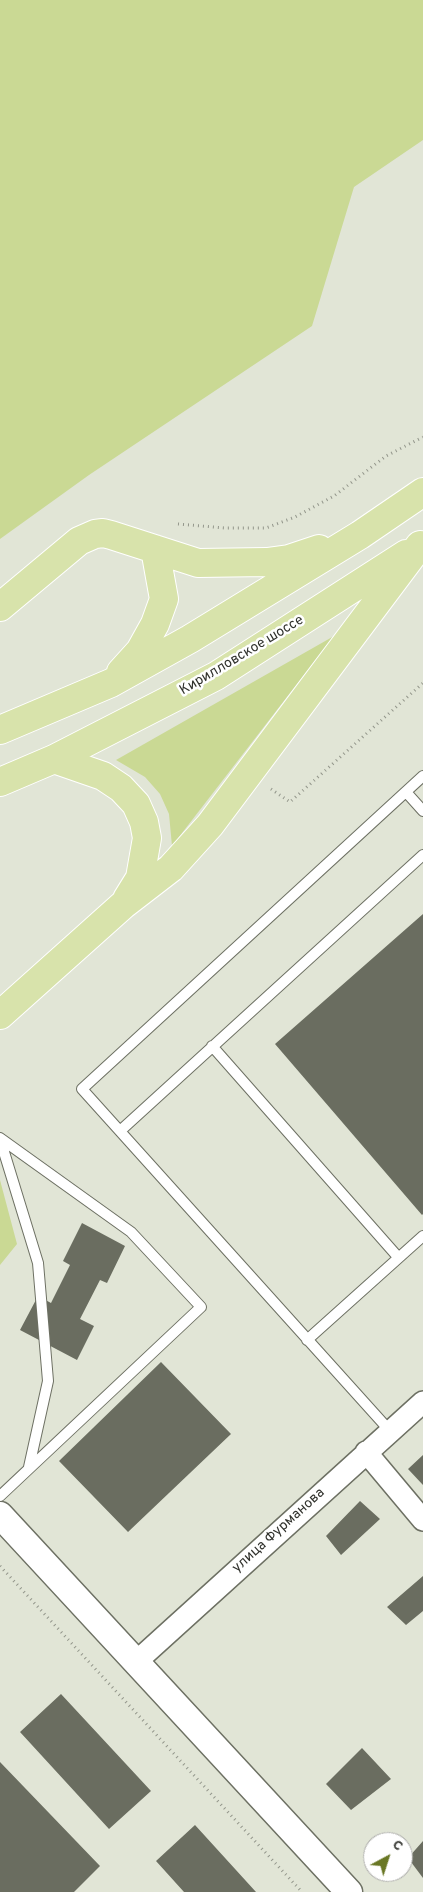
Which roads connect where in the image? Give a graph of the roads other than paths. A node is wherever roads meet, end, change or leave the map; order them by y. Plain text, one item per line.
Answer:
1 (423, 492) edge
2 (360, 535) junction
3 (422, 544) edge
4 (156, 549) junction
5 (0, 607) edge
6 (111, 683) junction
7 (0, 730) edge
8 (54, 759) junction
9 (423, 776) edge
10 (0, 782) edge
11 (406, 792) junction
12 (423, 812) edge
13 (423, 855) edge
14 (123, 905) junction
15 (0, 1015) edge
16 (212, 1046) junction
17 (120, 1131) junction
18 (0, 1138) edge
19 (423, 1236) edge
20 (398, 1257) junction
21 (307, 1340) junction
22 (423, 1402) edge
23 (390, 1431) junction
24 (366, 1452) junction
25 (29, 1467) junction
26 (0, 1496) edge
27 (0, 1515) edge
28 (423, 1520) edge
29 (136, 1662) junction
30 (349, 1892) edge

1 - 2 main road
2 - 4 main road
2 - 6 main road
3 - 8 main road, Кирилловское шоссе
3 - 14 main road
4 - 5 main road
4 - 6 main road
6 - 7 main road
8 - 10 main road, Кирилловское шоссе
8 - 14 main road
9 - 11 lane
11 - 12 lane
11 - 17 lane
13 - 16 lane
14 - 15 main road
16 - 17 lane
16 - 20 lane
17 - 21 lane
18 - 25 lane
18 - 25 lane
19 - 20 lane
20 - 21 lane
21 - 23 lane
22 - 23 street, улица Фурманова
23 - 24 street, улица Фурманова
24 - 28 street
24 - 29 street, улица Фурманова
25 - 26 lane
27 - 29 street
29 - 30 street

